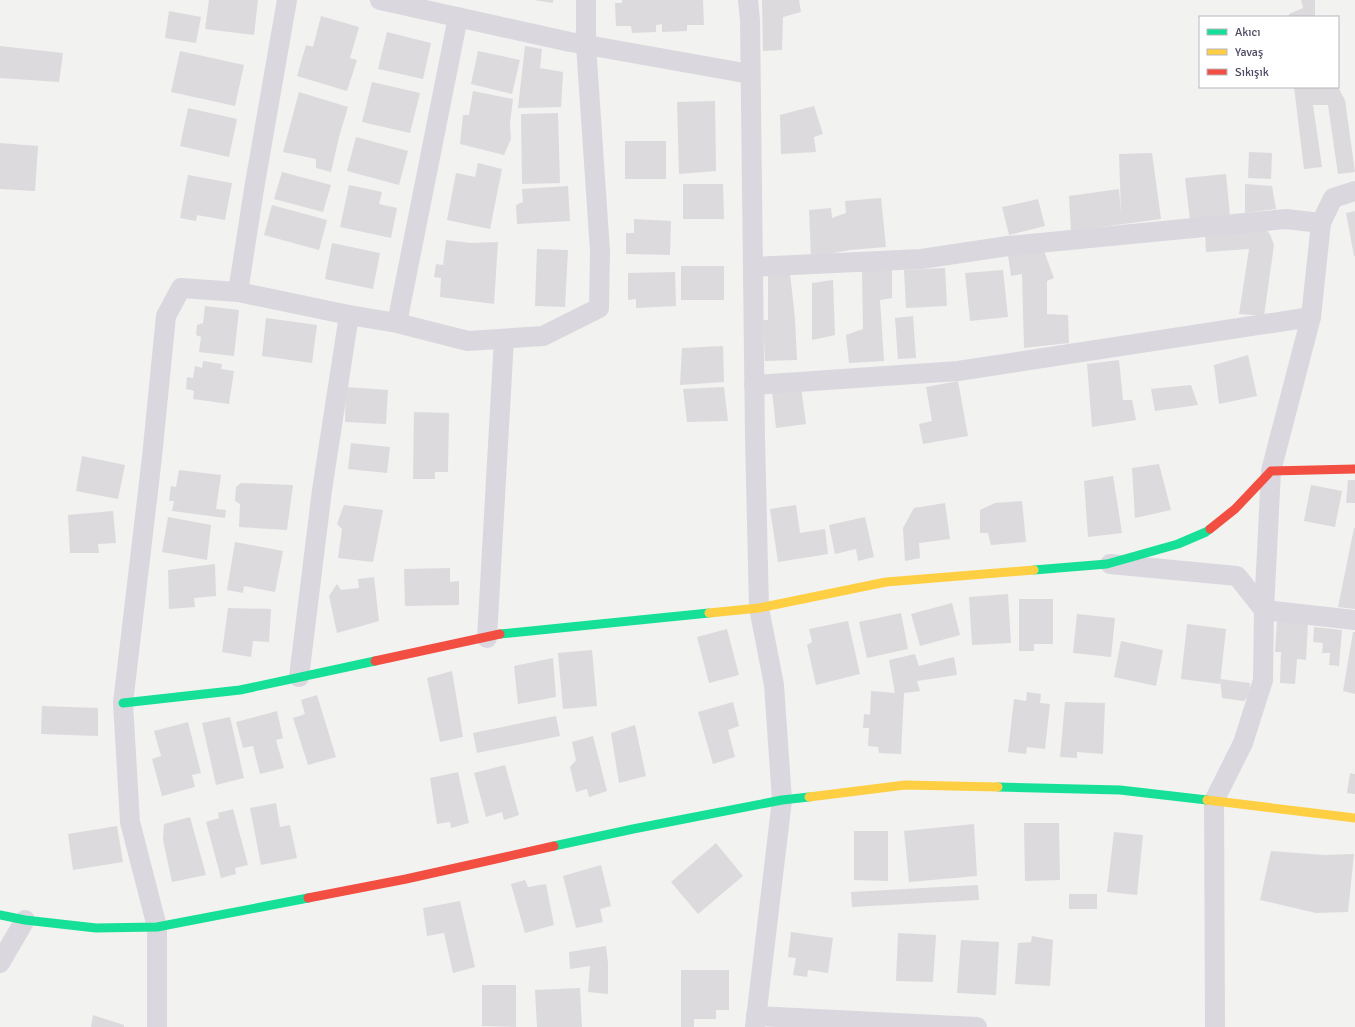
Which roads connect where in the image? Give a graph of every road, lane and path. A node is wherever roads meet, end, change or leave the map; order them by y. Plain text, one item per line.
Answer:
1 (287, 0) edge
2 (380, 0) edge
3 (586, 0) edge
4 (748, 0) edge
5 (458, 17) junction
6 (586, 45) junction
7 (750, 74) junction
8 (1355, 191) edge
9 (1321, 223) junction
10 (753, 267) junction
11 (238, 292) junction
12 (349, 315) junction
13 (1311, 317) junction
14 (396, 323) junction
15 (504, 338) junction
16 (754, 385) junction
17 (1355, 469) edge
18 (1272, 471) junction
19 (1107, 564) junction
20 (759, 608) junction
21 (1264, 610) junction
22 (1355, 620) edge
23 (487, 638) junction
24 (299, 677) junction
25 (123, 703) junction
26 (782, 800) junction
27 (1214, 801) junction
28 (1355, 818) edge
29 (0, 915) edge
30 (25, 920) junction
31 (157, 927) junction
32 (0, 963) edge
33 (755, 1022) edge
34 (157, 1027) edge
35 (977, 1027) edge
36 (1215, 1027) edge

1 - 11 street
2 - 5 street
3 - 6 street
4 - 7 street
5 - 6 street
5 - 14 street
6 - 7 street
6 - 15 street
7 - 10 street
8 - 9 street
9 - 10 street
9 - 13 street
10 - 16 street
11 - 12 street
11 - 25 street
12 - 14 street
12 - 24 street
13 - 16 street
13 - 18 street
14 - 15 street
15 - 23 street
16 - 20 street
17 - 18 street
18 - 19 street
18 - 21 street
19 - 20 street
19 - 21 street
20 - 23 street
20 - 26 street
21 - 22 street
21 - 27 street
23 - 24 street
24 - 25 street
25 - 31 street
26 - 27 street
26 - 31 street
26 - 33 street
27 - 28 street
27 - 36 street
29 - 30 street
30 - 31 street
30 - 32 street
31 - 34 street
33 - 35 street

